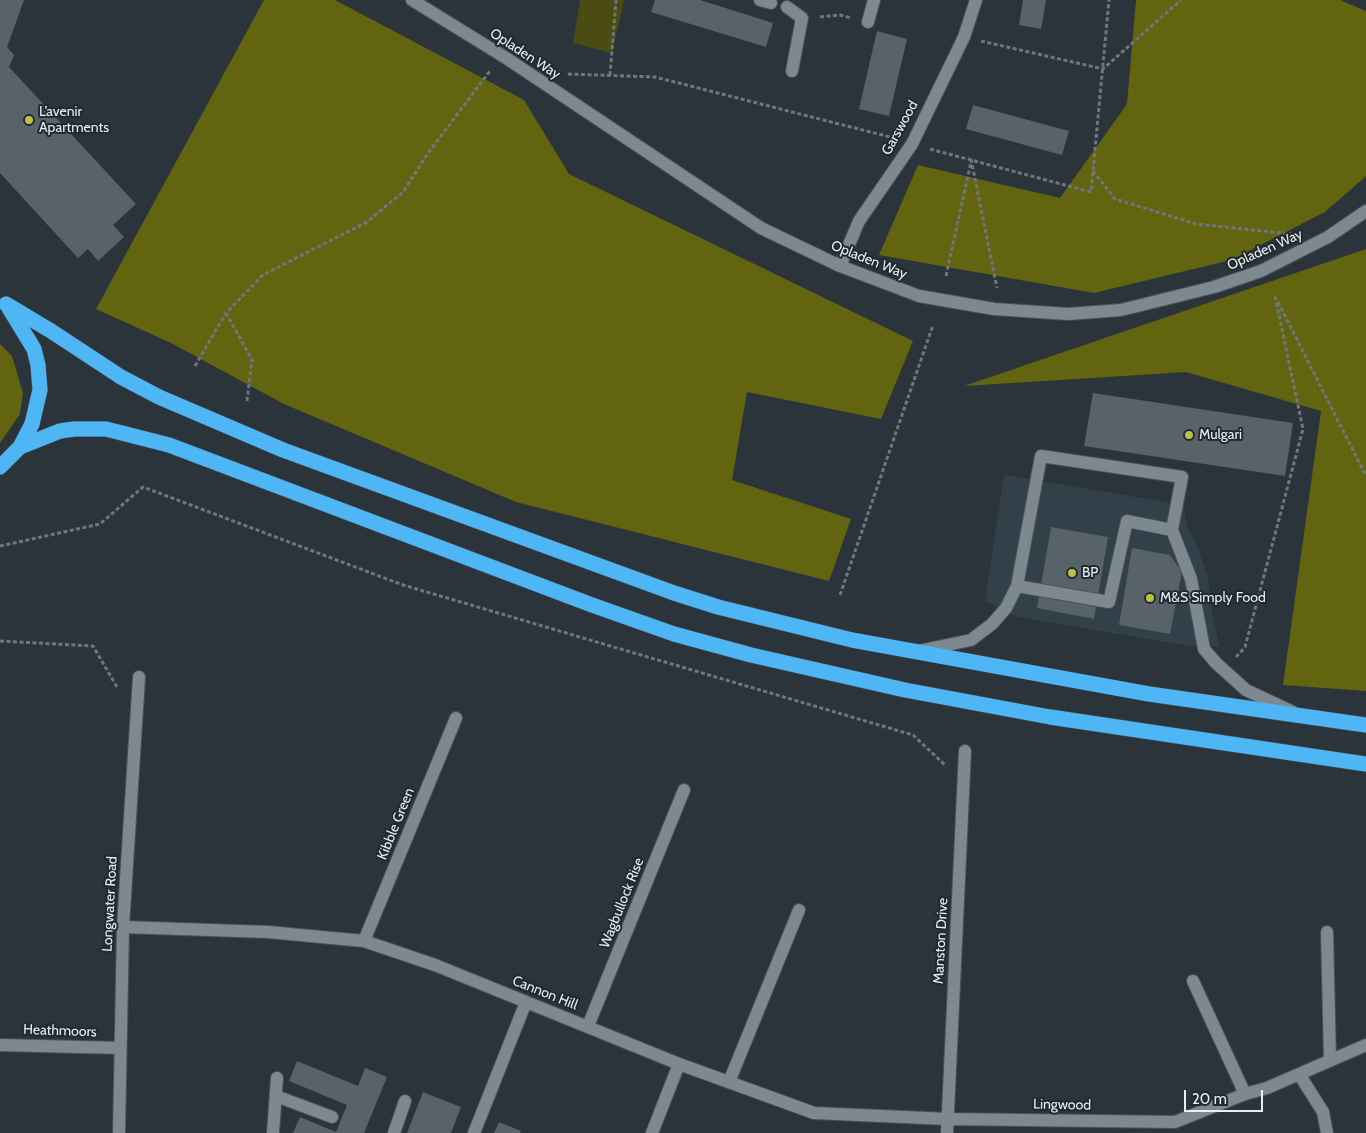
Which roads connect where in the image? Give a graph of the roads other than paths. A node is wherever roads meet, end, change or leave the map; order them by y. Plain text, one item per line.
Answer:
1 (412, 0) edge
2 (874, 0) edge
3 (976, 0) edge
4 (787, 7) dead end
5 (868, 22) road end
6 (792, 71) dead end
7 (1366, 211) edge
8 (840, 266) junction
9 (3, 301) edge
10 (20, 448) junction
11 (0, 467) edge
12 (1172, 530) junction
13 (1017, 586) junction
14 (915, 652) junction
15 (139, 677) dead end
16 (456, 718) dead end
17 (1306, 718) junction
18 (1366, 725) edge
19 (965, 751) dead end
20 (1366, 764) edge
21 (684, 790) dead end
22 (798, 910) dead end
23 (123, 927) junction
24 (1327, 932) dead end
25 (364, 941) junction
26 (1193, 980) dead end
27 (526, 1002) junction
28 (588, 1026) junction
29 (0, 1045) edge
30 (1366, 1045) edge
31 (120, 1048) junction
32 (1330, 1061) junction
33 (679, 1064) junction
34 (1299, 1074) junction
35 (277, 1078) dead end
36 (729, 1082) junction
37 (1244, 1094) junction
38 (276, 1096) junction
39 (406, 1100) dead end
40 (332, 1118) dead end
41 (948, 1119) junction
42 (1177, 1127) edge
43 (119, 1133) edge
44 (273, 1133) edge
45 (394, 1133) edge
46 (474, 1133) edge
47 (652, 1133) edge
48 (947, 1133) edge
49 (1327, 1133) edge

1 - 8 street, Opladen Way
2 - 5 street
3 - 8 street, Garswood
4 - 6 street
7 - 8 street, Opladen Way
9 - 10 highway
9 - 14 highway
10 - 11 highway
10 - 20 highway
12 - 13 street
12 - 13 street
12 - 17 street
13 - 14 street
14 - 17 highway
15 - 23 street, Longwater Road
16 - 25 street, Kibble Green
17 - 18 highway
19 - 41 street, Manston Drive
21 - 28 street, Wagbullock Rise
22 - 36 street
23 - 25 street, Cannon Hill
23 - 31 street, Longwater Road
24 - 32 street
25 - 27 street, Cannon Hill
26 - 37 street
27 - 28 street, Cannon Hill
27 - 46 street
28 - 33 street, Cannon Hill
29 - 31 street, Heathmoors
30 - 32 street, Lingwood
31 - 43 street, Longwater Road
32 - 34 street, Lingwood
33 - 36 street, Cannon Hill
33 - 47 street
34 - 37 street, Lingwood
34 - 49 street
35 - 38 street
36 - 41 street, Cannon Hill
37 - 42 street, Lingwood
38 - 40 street
38 - 44 street
39 - 45 street
41 - 42 street, Lingwood
41 - 48 street, Manston Drive

